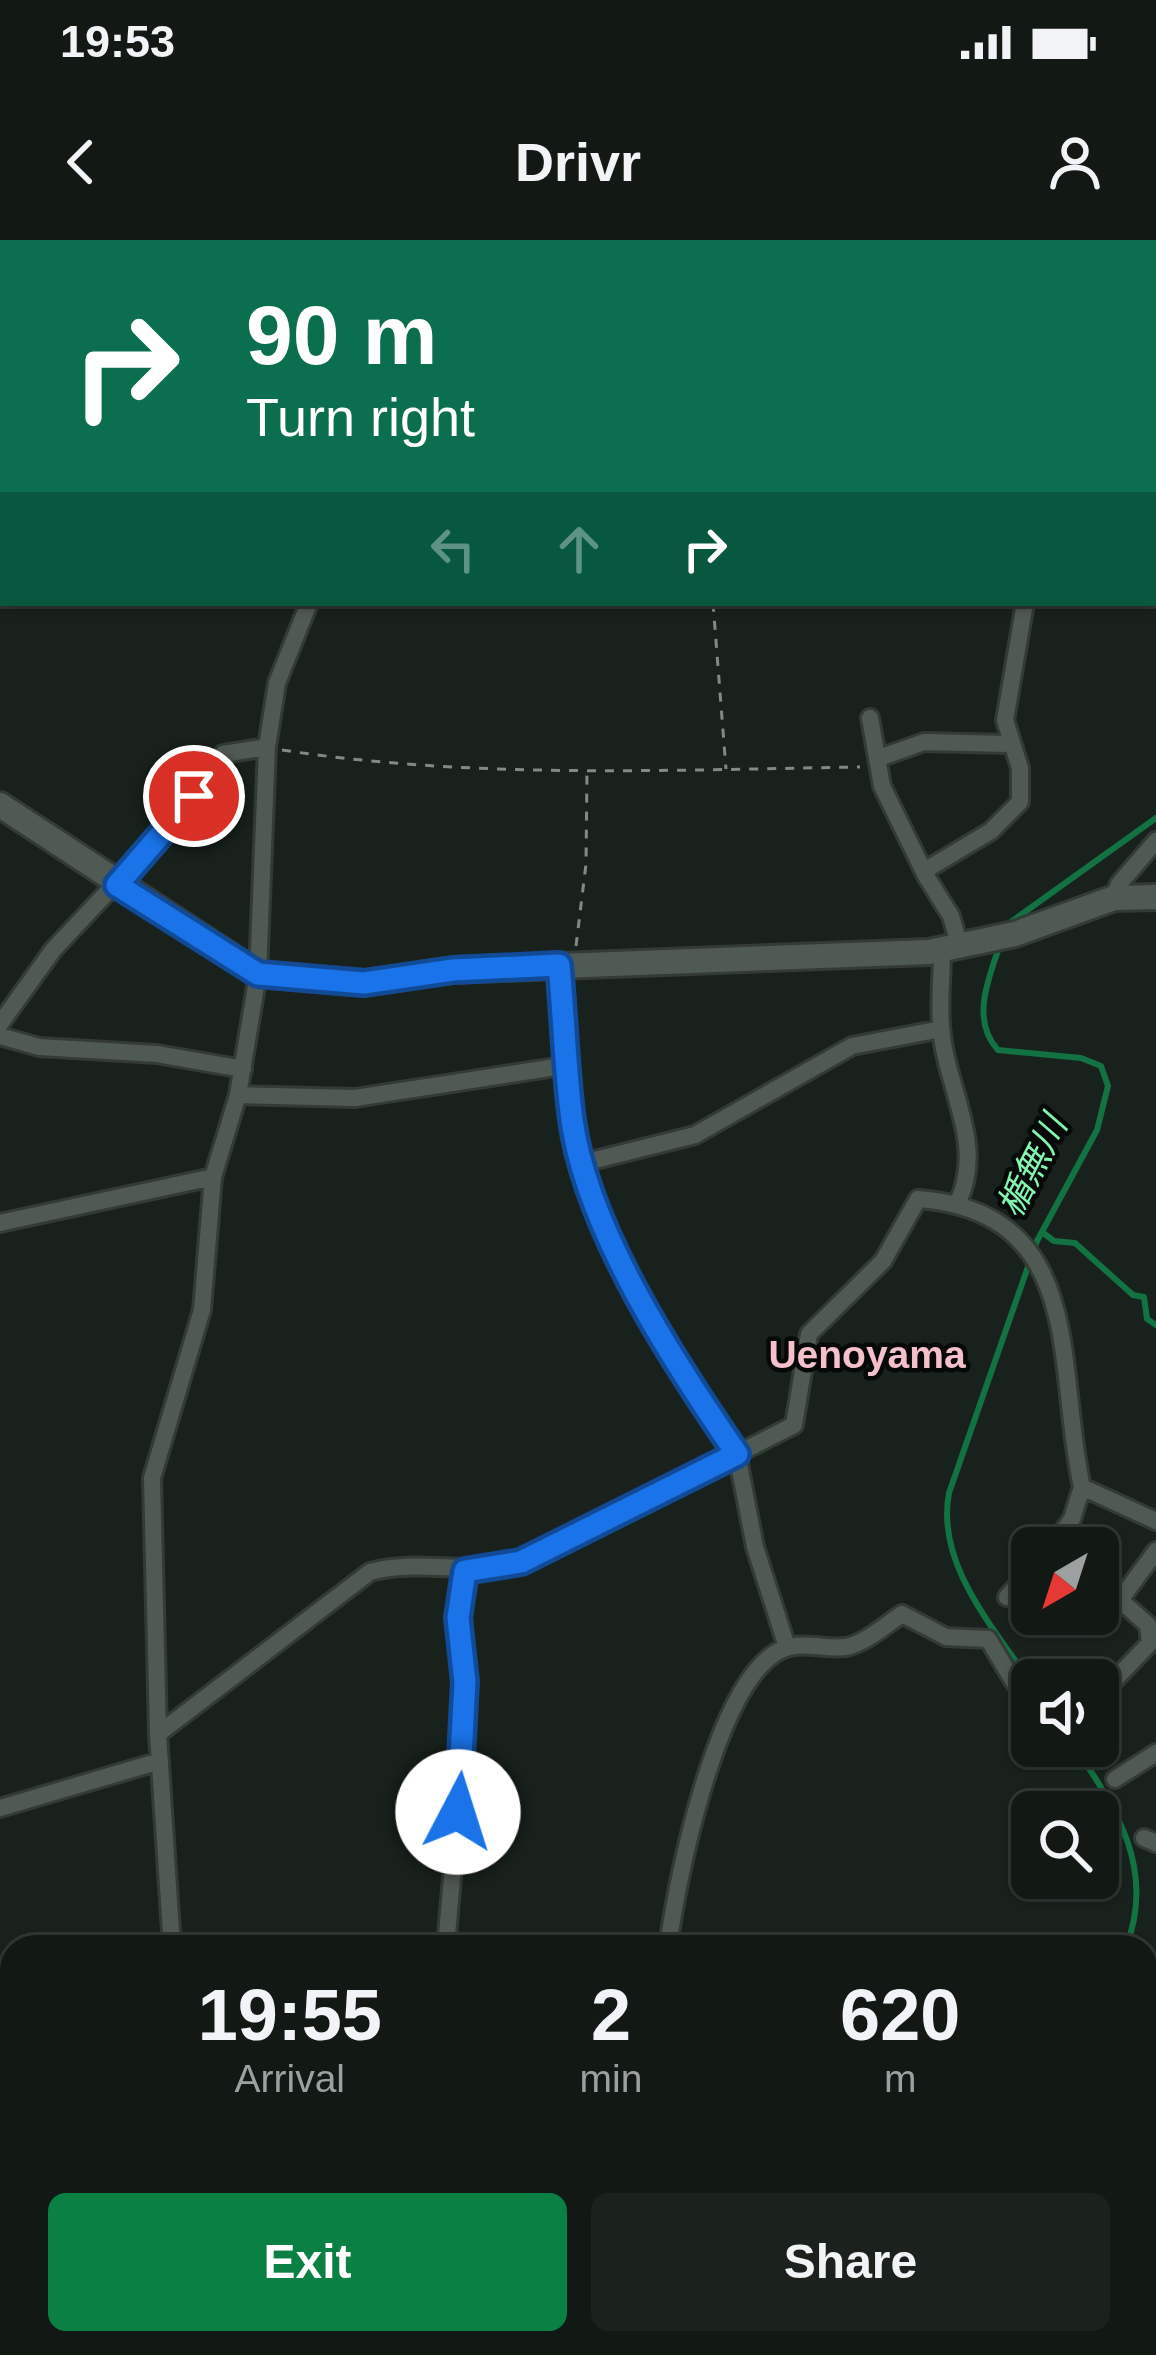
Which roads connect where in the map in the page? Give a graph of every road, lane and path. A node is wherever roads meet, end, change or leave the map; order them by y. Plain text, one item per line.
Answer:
1 (308, 606) edge
2 (713, 606) edge
3 (1024, 606) edge
4 (870, 718) dead end
5 (1009, 744) junction
6 (267, 747) junction
7 (879, 762) junction
8 (587, 768) junction
9 (726, 769) junction
10 (0, 805) edge
11 (1156, 841) edge
12 (926, 876) junction
13 (117, 885) junction
14 (1156, 897) edge
15 (1114, 898) junction
16 (951, 948) junction
17 (566, 964) junction
18 (258, 974) junction
19 (0, 1024) edge
20 (941, 1029) junction
21 (0, 1036) edge
22 (569, 1066) junction
23 (243, 1069) junction
24 (238, 1095) junction
25 (583, 1163) junction
26 (212, 1177) junction
27 (958, 1202) junction
28 (0, 1222) edge
29 (737, 1454) junction
30 (1082, 1487) junction
31 (1156, 1521) edge
32 (1067, 1527) edge
33 (1156, 1551) edge
34 (465, 1571) junction
35 (1011, 1593) edge
36 (1007, 1598) dead end
37 (787, 1647) junction
38 (1119, 1675) edge
39 (1011, 1677) edge
40 (158, 1734) junction
41 (1156, 1754) edge
42 (160, 1761) junction
43 (1114, 1779) dead end
44 (0, 1808) edge
45 (171, 1935) edge
46 (447, 1935) edge
47 (671, 1935) edge

1 - 6 street
2 - 9 path
3 - 5 street
4 - 7 street
5 - 7 street
5 - 12 street
6 - 8 path
6 - 13 street
6 - 18 street
7 - 9 path
7 - 12 street
8 - 9 path
8 - 17 path
10 - 13 street
11 - 15 street
12 - 16 street
13 - 18 street
13 - 19 street
14 - 15 street
15 - 16 street
16 - 17 street
16 - 20 street
17 - 18 street
17 - 22 street
18 - 23 street
20 - 25 street
20 - 27 street
21 - 23 street
22 - 24 street
22 - 25 street
23 - 24 street
24 - 26 street
25 - 29 street
26 - 28 street
26 - 40 street
27 - 29 street
27 - 30 street
29 - 34 street
29 - 37 street
30 - 31 street
30 - 32 street
33 - 38 street
34 - 40 street
34 - 46 street
35 - 36 street
37 - 39 street
37 - 47 street
40 - 42 street
41 - 43 street
42 - 44 street
42 - 45 street

